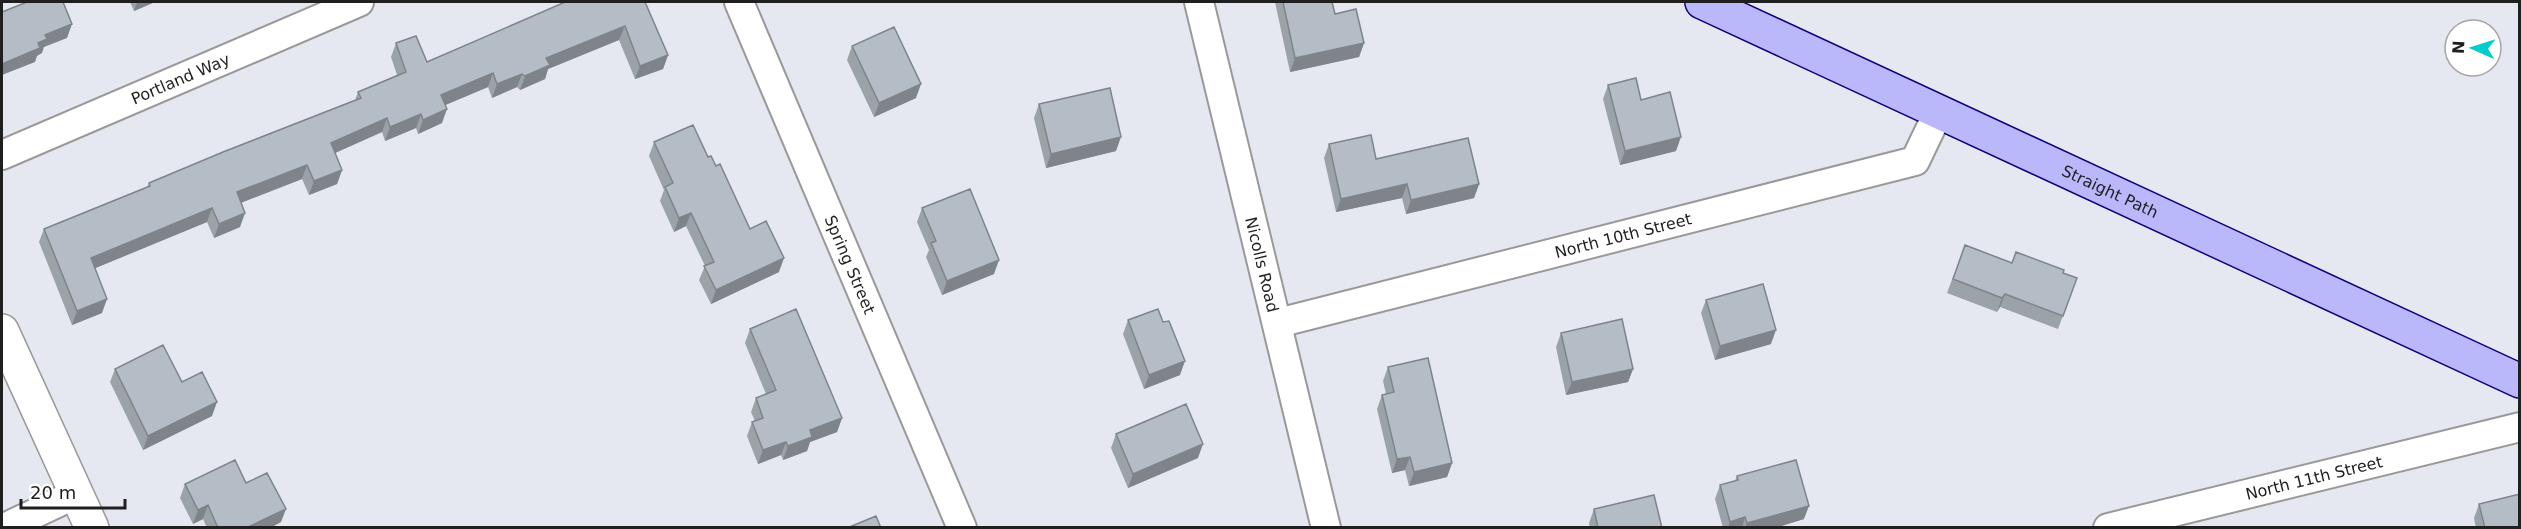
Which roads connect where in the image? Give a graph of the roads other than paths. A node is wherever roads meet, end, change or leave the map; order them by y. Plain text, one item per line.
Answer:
1 (359, 2) edge
2 (739, 2) edge
3 (1199, 2) edge
4 (1702, 2) edge
5 (1939, 111) junction
6 (2, 156) edge
7 (1278, 323) junction
8 (2, 331) edge
9 (2520, 381) edge
10 (2520, 427) edge
11 (76, 494) junction
12 (4, 528) edge
13 (92, 528) edge
14 (962, 528) edge
15 (1326, 528) edge
16 (2108, 528) edge

1 - 6 street, Portland Way
2 - 14 street, Spring Street
3 - 7 street, Nicolls Road
4 - 5 main road, Straight Path
5 - 7 street, North 10th Street
5 - 9 main road, Straight Path
7 - 15 street, Nicolls Road
8 - 11 street
10 - 16 street, North 11th Street
11 - 12 street
11 - 13 street

